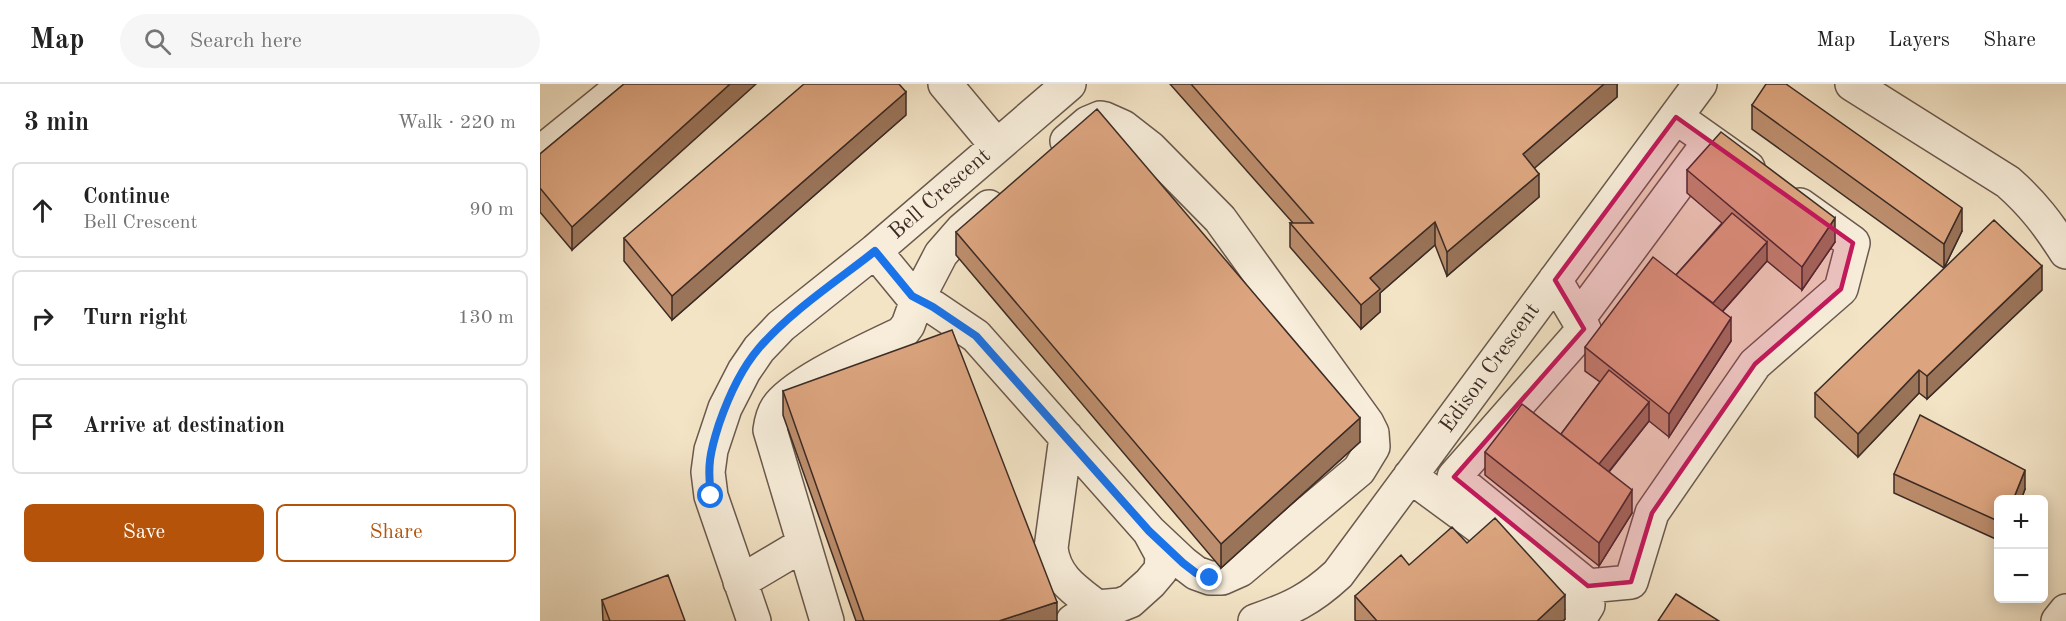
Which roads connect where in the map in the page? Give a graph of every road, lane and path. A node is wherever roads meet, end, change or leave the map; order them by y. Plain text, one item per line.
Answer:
1 (625, 84) edge
2 (945, 84) edge
3 (1070, 84) edge
4 (1700, 84) edge
5 (1852, 84) edge
6 (1676, 117) junction
7 (1710, 141) junction
8 (996, 145) junction
9 (540, 153) edge
10 (1043, 161) edge
11 (1007, 191) edge
12 (875, 251) junction
13 (2066, 252) edge
14 (1555, 280) junction
15 (917, 300) junction
16 (1578, 319) junction
17 (1066, 436) junction
18 (1410, 476) junction
19 (1149, 531) junction
20 (804, 544) junction
21 (741, 582) junction
22 (2066, 611) edge
23 (1085, 614) edge
24 (754, 621) edge
25 (827, 621) edge
26 (1255, 621) edge
27 (1578, 621) edge
28 (2058, 621) edge

1 - 9 street
2 - 8 street
3 - 8 street, Bell Crescent
4 - 6 street, Edison Crescent
5 - 13 street
6 - 7 street
6 - 14 street, Edison Crescent
7 - 16 street
7 - 16 street
8 - 12 street, Bell Crescent
10 - 19 street
11 - 15 street
12 - 15 street
12 - 21 street, Bell Crescent
14 - 16 street
14 - 18 street, Edison Crescent
15 - 17 street
15 - 20 street
17 - 19 street
17 - 23 street
18 - 26 street, Edison Crescent
18 - 27 street
19 - 23 street
20 - 21 street
20 - 25 street
21 - 24 street, Bell Crescent
22 - 28 street

